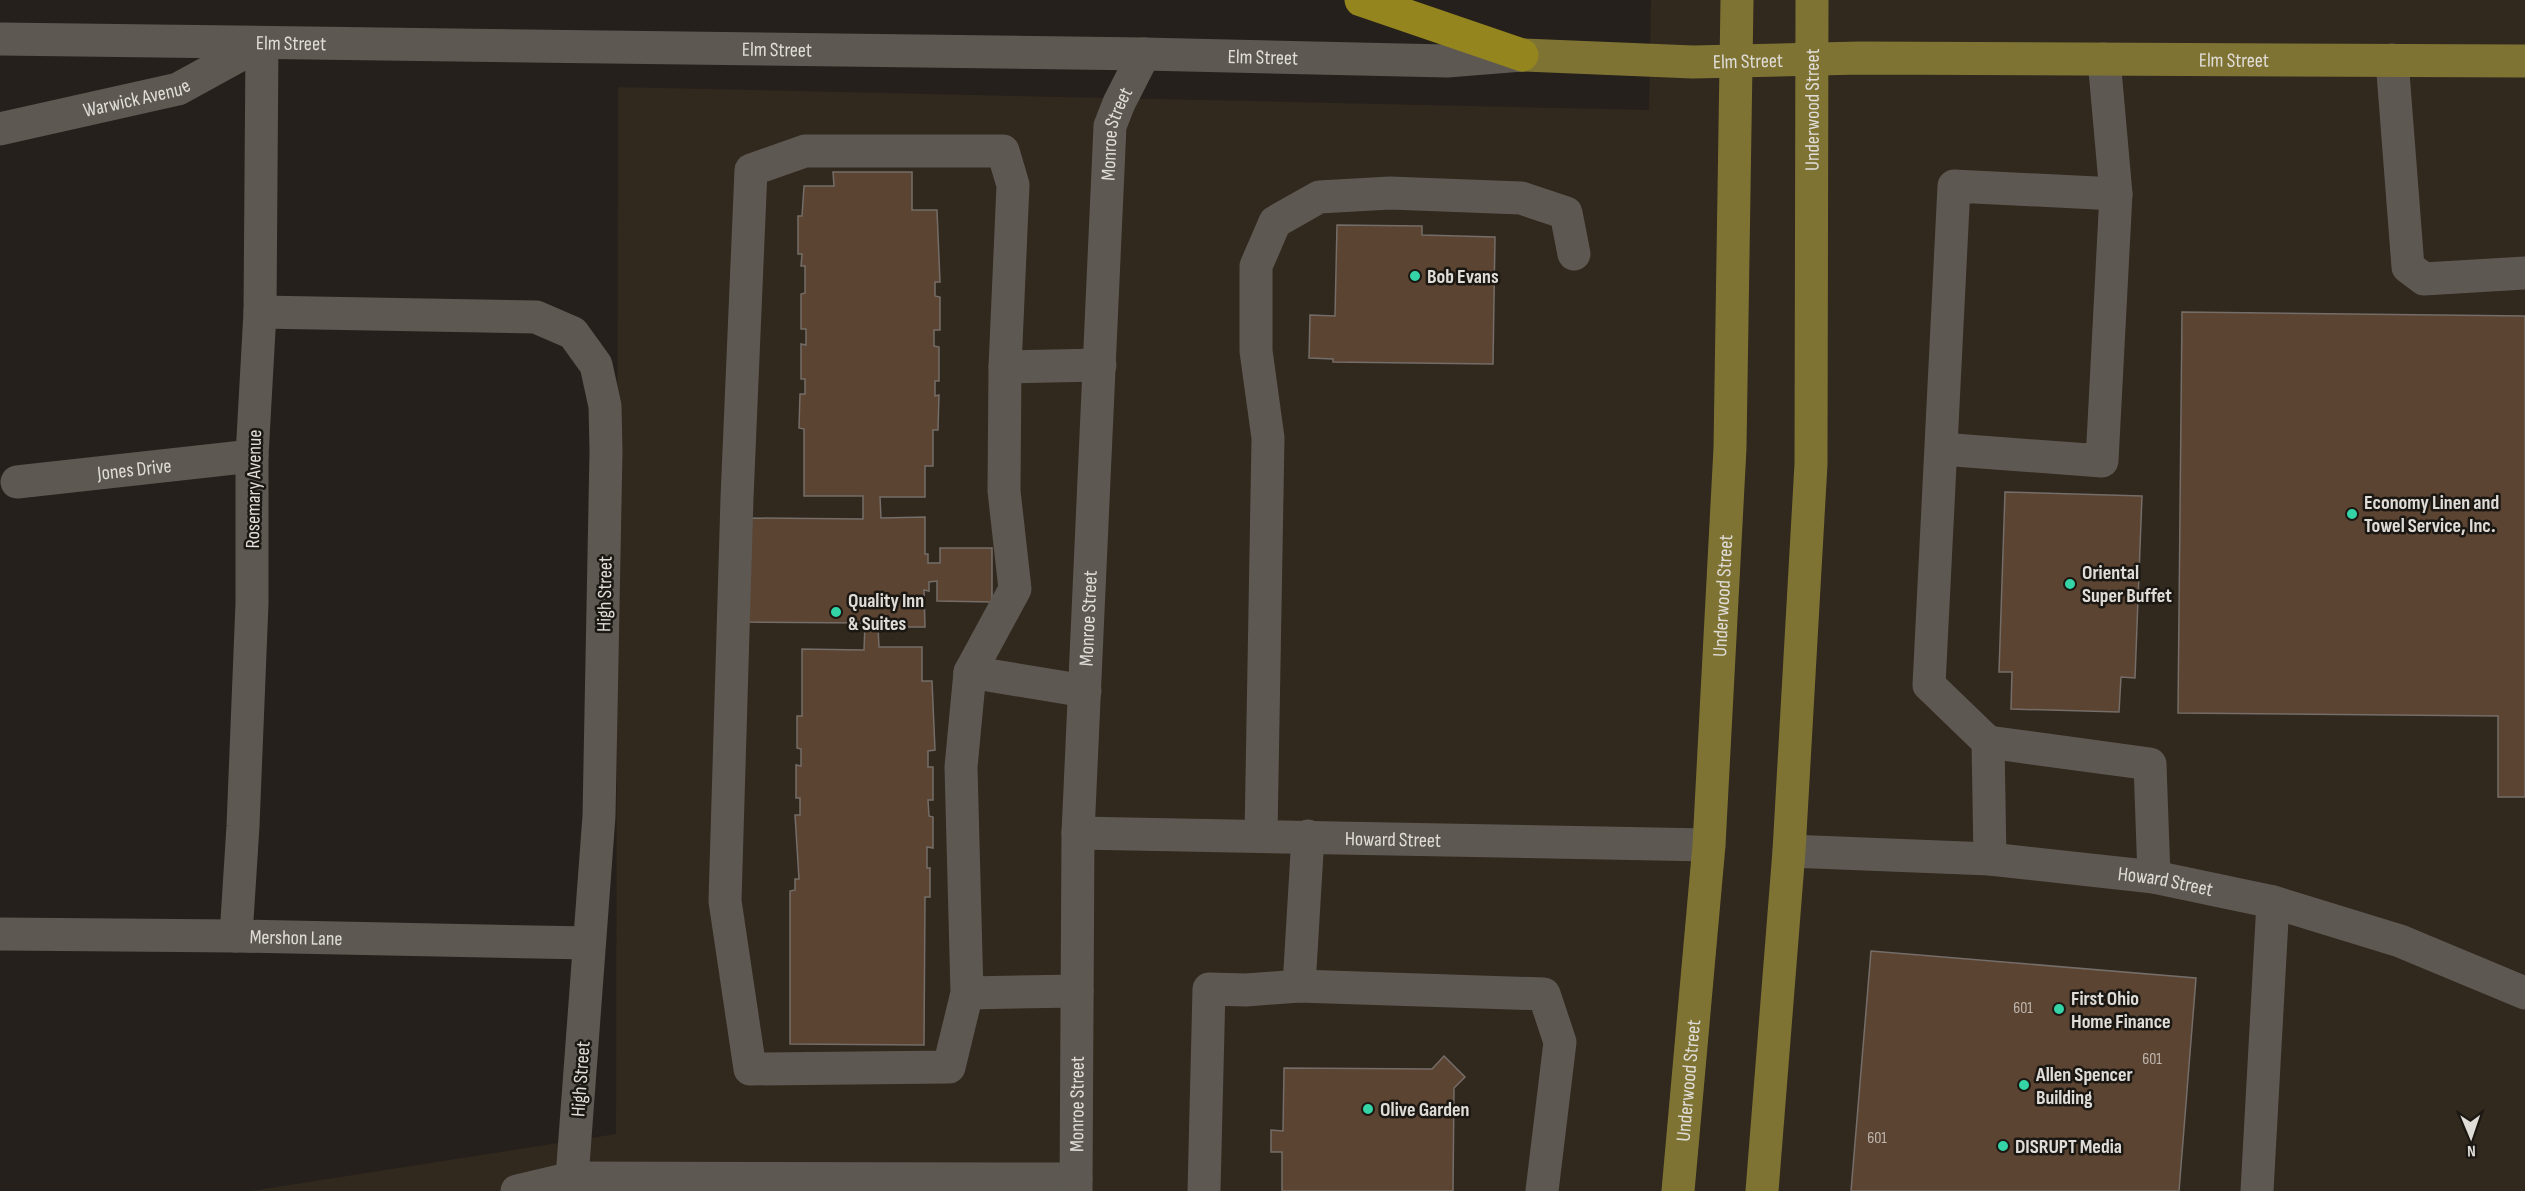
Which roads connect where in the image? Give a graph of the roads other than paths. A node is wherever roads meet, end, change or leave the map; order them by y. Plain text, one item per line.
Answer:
1 (1361, 0) edge
2 (1737, 0) edge
3 (1812, 0) edge
4 (0, 39) edge
5 (262, 43) junction
6 (1144, 54) junction
7 (1522, 55) junction
8 (1812, 58) junction
9 (2104, 59) junction
10 (2392, 60) junction
11 (1737, 61) junction
12 (2525, 61) edge
13 (0, 129) edge
14 (2116, 194) junction
15 (1574, 254) dead end
16 (2525, 273) edge
17 (260, 312) junction
18 (1101, 365) junction
19 (1005, 367) junction
20 (1941, 449) junction
21 (252, 456) junction
22 (17, 482) dead end
23 (970, 672) junction
24 (1085, 691) junction
25 (1988, 742) junction
26 (1078, 833) junction
27 (1261, 836) junction
28 (1308, 836) junction
29 (1709, 845) junction
30 (1788, 851) junction
31 (1990, 859) junction
32 (2154, 877) junction
33 (2273, 902) junction
34 (0, 934) edge
35 (236, 936) junction
36 (590, 943) junction
37 (1299, 986) junction
38 (1077, 991) junction
39 (967, 993) junction
40 (2525, 993) edge
41 (572, 1178) junction
42 (926, 1185) edge
43 (1076, 1185) edge
44 (517, 1191) edge
45 (1204, 1191) edge
46 (1542, 1191) edge
47 (1678, 1191) edge
48 (1762, 1191) edge
49 (2257, 1191) edge

1 - 7 highway
2 - 11 main road, Underwood Street
3 - 8 main road, Underwood Street
4 - 5 street, Elm Street
5 - 6 street, Elm Street
5 - 13 street, Warwick Avenue
5 - 17 street, Rosemary Avenue
6 - 7 street, Elm Street
6 - 18 street, Monroe Street
7 - 11 main road, Elm Street
8 - 9 main road, Elm Street
8 - 11 main road, Elm Street
8 - 30 main road, Underwood Street
9 - 10 main road, Elm Street
9 - 14 street
10 - 12 main road, Elm Street
10 - 16 street
11 - 29 main road, Underwood Street
14 - 20 street
14 - 20 street
15 - 27 street
17 - 21 street, Rosemary Avenue
17 - 36 street, High Street
18 - 19 street
18 - 24 street, Monroe Street
19 - 23 street
19 - 39 street
20 - 25 street
21 - 22 street, Jones Drive
21 - 35 street, Rosemary Avenue
23 - 24 street
23 - 39 street
24 - 26 street, Monroe Street
25 - 31 street
25 - 32 street
26 - 27 street, Howard Street
26 - 38 street, Monroe Street
27 - 28 street, Howard Street
28 - 29 street, Howard Street
28 - 37 street
29 - 47 main road, Underwood Street
30 - 31 street, Howard Street
30 - 48 main road, Underwood Street
31 - 32 street, Howard Street
32 - 33 street, Howard Street
33 - 40 street, Howard Street
33 - 49 street
34 - 35 street, Mershon Lane
35 - 36 street, Mershon Lane
36 - 41 street, High Street
37 - 45 street
37 - 46 street
38 - 39 street
38 - 43 street, Monroe Street
41 - 42 street
41 - 44 street
42 - 43 street

